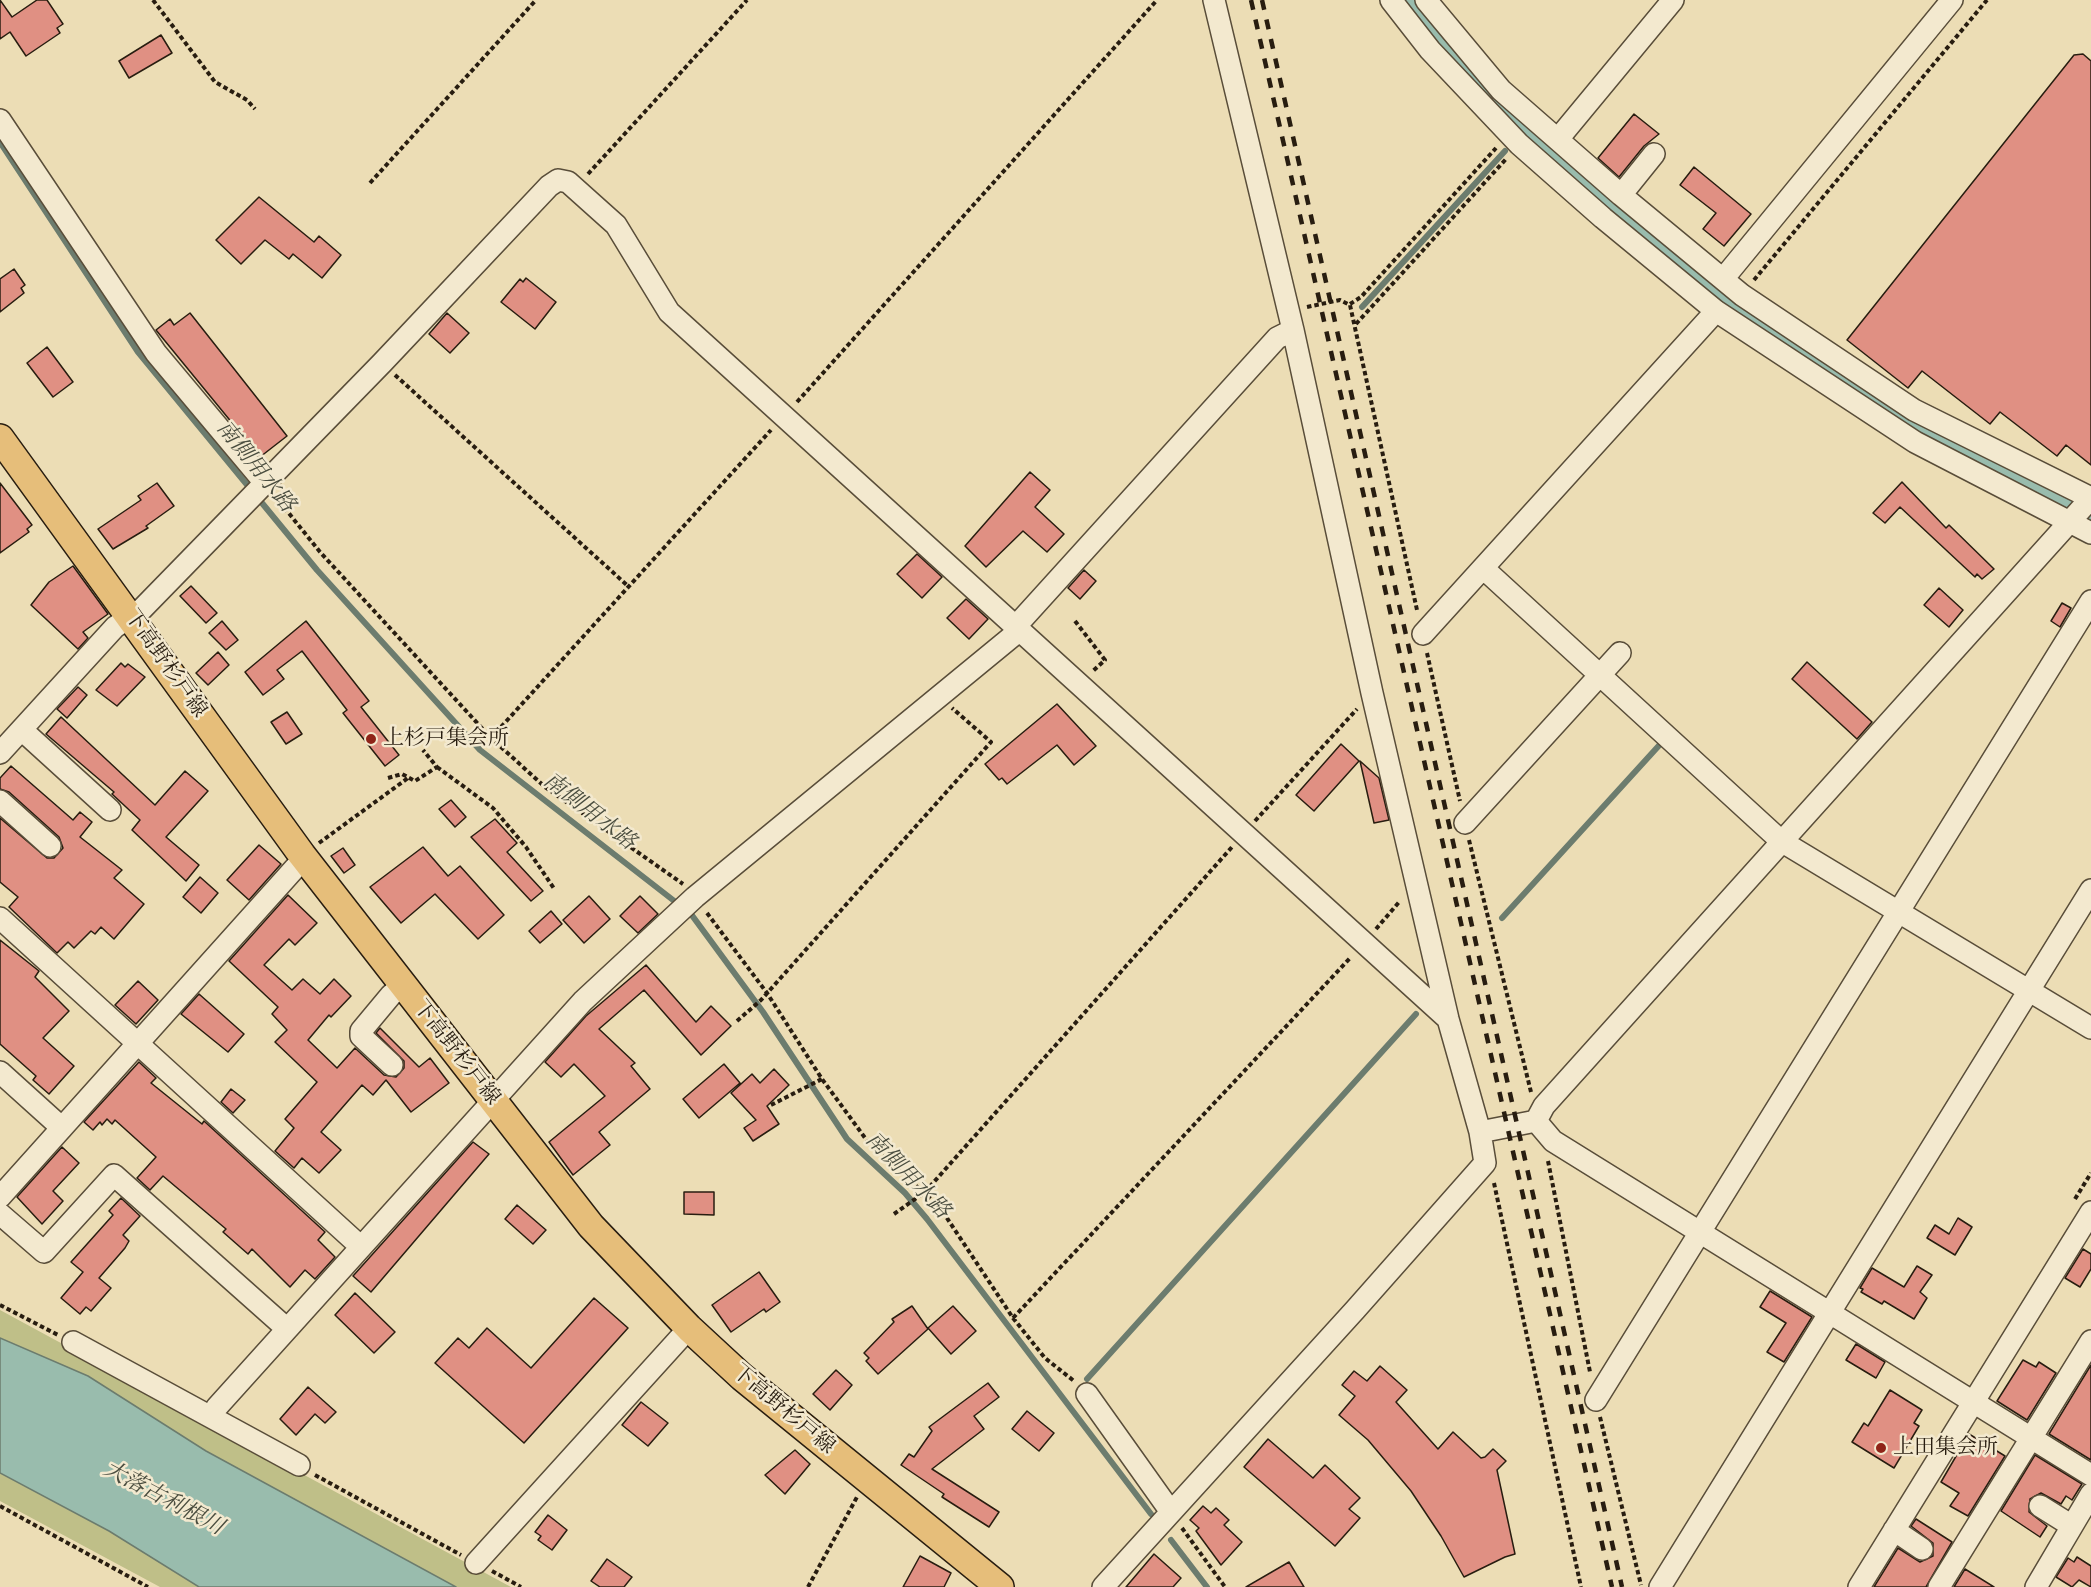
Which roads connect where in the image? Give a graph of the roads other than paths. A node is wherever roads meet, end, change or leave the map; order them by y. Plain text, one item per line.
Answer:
1 (1214, 0) edge
2 (1391, 0) edge
3 (1426, 0) edge
4 (1672, 0) edge
5 (1952, 0) edge
6 (0, 120) edge
7 (1558, 139) junction
8 (1654, 154) dead end
9 (1621, 195) junction
10 (1723, 279) junction
11 (1716, 311) junction
12 (1291, 321) junction
13 (1839, 360) junction
14 (1824, 382) junction
15 (0, 438) edge
16 (265, 483) junction
17 (2091, 498) edge
18 (2070, 523) junction
19 (2091, 533) edge
20 (1483, 568) junction
21 (2091, 602) edge
22 (132, 618) junction
23 (1018, 628) junction
24 (1423, 634) road end
25 (1620, 653) dead end
26 (1599, 675) junction
27 (22, 730) junction
28 (0, 753) edge
29 (0, 801) edge
30 (110, 810) dead end
31 (1465, 823) road end
32 (1781, 841) junction
33 (51, 846) dead end
34 (311, 853) junction
35 (2091, 890) edge
36 (1899, 910) junction
37 (0, 918) edge
38 (402, 985) junction
39 (2029, 990) junction
40 (1448, 1019) junction
41 (2091, 1028) edge
42 (138, 1044) junction
43 (392, 1065) dead end
44 (0, 1072) edge
45 (493, 1100) junction
46 (1541, 1123) junction
47 (62, 1128) junction
48 (1480, 1132) junction
49 (1, 1199) edge
50 (2091, 1212) edge
51 (1699, 1233) junction
52 (360, 1246) junction
53 (1836, 1318) junction
54 (286, 1328) junction
55 (689, 1328) junction
56 (66, 1339) road end
57 (2091, 1341) edge
58 (1087, 1394) dead end
59 (1596, 1400) road end
60 (1973, 1403) junction
61 (211, 1417) junction
62 (2031, 1439) junction
63 (299, 1465) road end
64 (2091, 1475) edge
65 (2091, 1494) edge
66 (2040, 1506) dead end
67 (1171, 1512) junction
68 (2072, 1526) junction
69 (1894, 1530) junction
70 (1922, 1549) dead end
71 (476, 1563) road end
72 (2043, 1585) edge
73 (1000, 1587) edge
74 (1103, 1587) edge
75 (1659, 1587) edge
76 (1859, 1587) edge
77 (1939, 1587) edge

1 - 12 street
2 - 11 street
3 - 7 street
4 - 7 street
5 - 10 street
6 - 16 street
7 - 9 street
8 - 9 street
9 - 10 street
10 - 13 street
11 - 14 street
11 - 20 street
12 - 23 street
12 - 40 street
13 - 14 street
13 - 17 street
14 - 18 street
15 - 22 main road, 下高野杉戸線
16 - 22 street
16 - 23 street
17 - 18 street
18 - 19 street
18 - 32 street
20 - 24 street
20 - 26 street
21 - 36 street
22 - 27 street
22 - 34 main road, 下高野杉戸線
23 - 40 street
23 - 45 street
25 - 26 street
26 - 31 street
26 - 32 street
27 - 28 street
27 - 30 street
29 - 33 street
32 - 36 street
32 - 46 street
34 - 38 main road, 下高野杉戸線
34 - 42 street
35 - 39 street
36 - 39 street
36 - 51 street
37 - 42 street
38 - 43 street
38 - 45 main road, 下高野杉戸線
39 - 41 street
39 - 53 street
40 - 48 street
42 - 47 street
42 - 52 street
44 - 47 street
45 - 52 street
45 - 55 main road, 下高野杉戸線
46 - 48 street
46 - 51 street
47 - 49 street
48 - 67 street
49 - 54 street
50 - 60 street
51 - 53 street
51 - 59 street
52 - 54 street
53 - 60 street
53 - 75 street
54 - 61 street
55 - 71 street
55 - 73 main road, 下高野杉戸線
56 - 61 street
57 - 62 street
58 - 67 street
60 - 62 street
60 - 69 street
61 - 63 street
62 - 64 street
62 - 77 street
65 - 68 street
66 - 68 street
67 - 74 street
68 - 72 street
69 - 70 street
69 - 76 street

